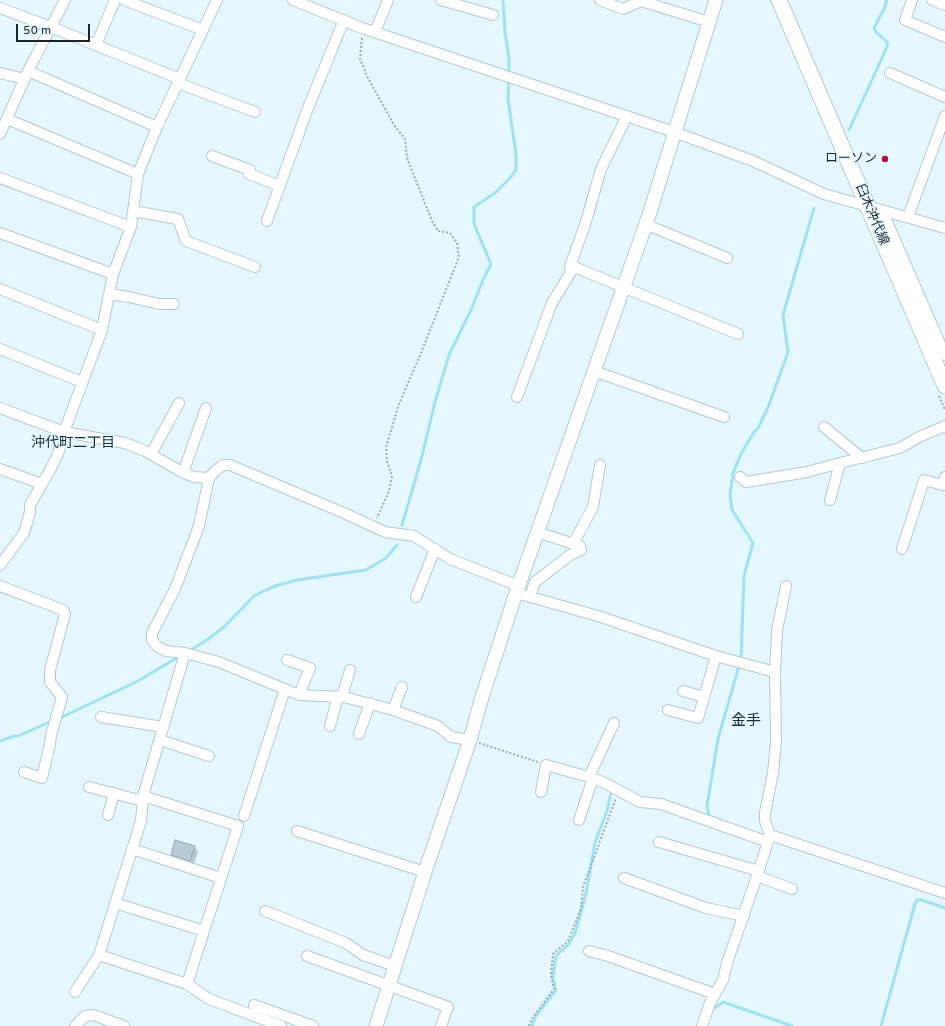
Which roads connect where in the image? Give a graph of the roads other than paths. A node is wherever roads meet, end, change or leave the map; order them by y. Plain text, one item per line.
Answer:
1 (64, 0) edge
2 (115, 0) edge
3 (124, 0) edge
4 (217, 0) edge
5 (293, 0) edge
6 (388, 0) edge
7 (441, 0) edge
8 (600, 0) edge
9 (716, 0) edge
10 (778, 0) edge
11 (912, 0) edge
12 (932, 0) edge
13 (945, 4) edge
14 (0, 8) edge
15 (493, 15) dead end
16 (344, 20) junction
17 (709, 22) junction
18 (51, 27) junction
19 (203, 30) junction
20 (375, 32) junction
21 (945, 37) edge
22 (96, 45) junction
23 (0, 73) edge
24 (890, 73) dead end
25 (26, 75) junction
26 (179, 81) junction
27 (945, 97) edge
28 (255, 112) dead end
29 (627, 116) junction
30 (945, 116) edge
31 (7, 119) junction
32 (157, 127) junction
33 (674, 132) junction
34 (0, 134) edge
35 (212, 156) dead end
36 (138, 174) junction
37 (0, 178) edge
38 (280, 186) junction
39 (875, 208) junction
40 (133, 211) junction
41 (908, 218) junction
42 (267, 221) dead end
43 (645, 224) junction
44 (131, 227) junction
45 (945, 228) edge
46 (0, 233) edge
47 (727, 258) dead end
48 (255, 267) dead end
49 (574, 267) junction
50 (113, 274) junction
51 (624, 286) junction
52 (0, 289) edge
53 (109, 294) junction
54 (174, 304) dead end
55 (102, 330) junction
56 (738, 334) dead end
57 (0, 349) edge
58 (945, 355) edge
59 (594, 371) junction
60 (82, 382) junction
61 (945, 386) edge
62 (517, 397) dead end
63 (179, 403) dead end
64 (0, 408) edge
65 (206, 408) dead end
66 (724, 417) dead end
67 (945, 426) edge
68 (824, 427) dead end
69 (64, 432) junction
70 (151, 454) junction
71 (862, 458) junction
72 (840, 463) junction
73 (600, 465) dead end
74 (0, 469) edge
75 (183, 473) junction
76 (740, 477) dead end
77 (945, 477) edge
78 (210, 478) junction
79 (42, 484) junction
80 (830, 500) dead end
81 (538, 532) junction
82 (573, 544) junction
83 (435, 549) junction
84 (902, 549) dead end
85 (0, 565) edge
86 (0, 586) edge
87 (786, 586) dead end
88 (518, 590) junction
89 (416, 596) dead end
90 (530, 597) junction
91 (185, 653) junction
92 (716, 656) junction
93 (287, 660) dead end
94 (350, 670) dead end
95 (775, 672) junction
96 (402, 687) dead end
97 (286, 689) junction
98 (683, 691) dead end
99 (299, 695) junction
100 (340, 696) junction
101 (704, 697) junction
102 (370, 703) junction
103 (394, 710) junction
104 (668, 710) dead end
105 (101, 717) dead end
106 (614, 723) dead end
107 (330, 726) dead end
108 (163, 727) junction
109 (360, 734) dead end
110 (160, 740) junction
111 (470, 740) junction
112 (209, 756) dead end
113 (24, 772) dead end
114 (591, 777) junction
115 (90, 787) dead end
116 (541, 792) dead end
117 (114, 793) junction
118 (143, 799) junction
119 (108, 815) dead end
120 (244, 816) dead end
121 (579, 820) dead end
122 (297, 831) dead end
123 (769, 838) junction
124 (659, 842) dead end
125 (132, 849) junction
126 (425, 872) junction
127 (758, 873) junction
128 (221, 878) junction
129 (624, 878) dead end
130 (792, 889) dead end
131 (945, 893) edge
132 (115, 903) junction
133 (265, 911) dead end
134 (744, 916) junction
135 (204, 931) junction
136 (589, 951) dead end
137 (99, 955) junction
138 (307, 956) dead end
139 (395, 966) junction
140 (187, 984) junction
141 (389, 986) junction
142 (75, 992) dead end
143 (715, 994) junction
144 (254, 1005) dead end
145 (74, 1026) edge
146 (124, 1026) edge
147 (281, 1026) edge
148 (313, 1026) edge
149 (376, 1026) edge
150 (441, 1026) edge
151 (702, 1026) edge

1 - 18 street
2 - 22 street
3 - 19 street
4 - 19 street
5 - 16 street
6 - 20 street
7 - 15 street
8 - 17 street
9 - 17 street
10 - 39 main road, 臼木沖代線
11 - 21 street
12 - 13 street
14 - 18 street
16 - 20 street
16 - 38 street
17 - 33 street
18 - 22 street
18 - 25 street
19 - 26 street
20 - 29 street
22 - 26 street
23 - 25 street
24 - 27 street
25 - 31 street
25 - 32 street
26 - 28 street
26 - 32 street
29 - 33 street
29 - 49 street
30 - 41 street
31 - 34 street
31 - 36 street
32 - 36 street
33 - 39 street
33 - 43 street
35 - 38 street
36 - 40 street
37 - 44 street
38 - 42 street
39 - 41 street
39 - 58 street
39 - 61 main road, 臼木沖代線
40 - 44 street
40 - 48 street
41 - 45 street
43 - 47 street
43 - 51 street
44 - 50 street
46 - 50 street
49 - 51 street
49 - 62 street
50 - 53 street
51 - 56 street
51 - 59 street
52 - 55 street
53 - 54 street
53 - 55 street
55 - 60 street
57 - 60 street
59 - 66 street
59 - 81 street
60 - 69 street
63 - 70 street
64 - 69 street
65 - 75 street
67 - 71 street
68 - 71 street
69 - 70 street
69 - 79 street
70 - 75 street
71 - 72 street
72 - 76 street
72 - 80 street
73 - 82 street
74 - 79 street
75 - 78 street
77 - 84 street
78 - 83 street
78 - 91 street
79 - 85 street
81 - 82 street
81 - 88 street
82 - 90 street
83 - 88 street
83 - 89 street
86 - 113 street
87 - 95 street
88 - 90 street
88 - 111 street
90 - 92 street
91 - 97 street
91 - 108 street
92 - 95 street
92 - 101 street
93 - 99 street
94 - 100 street
95 - 123 street
96 - 103 street
97 - 99 street
97 - 120 street
98 - 101 street
99 - 100 street
100 - 102 street
100 - 107 street
101 - 104 street
102 - 103 street
102 - 109 street
103 - 111 street
105 - 108 street
106 - 114 street
108 - 110 street
110 - 112 street
110 - 118 street
111 - 126 street
114 - 116 street
114 - 121 street
114 - 123 street
115 - 117 street
117 - 118 street
117 - 119 street
118 - 125 street
118 - 128 street
122 - 126 street
123 - 127 street
123 - 131 street
124 - 127 street
125 - 128 street
125 - 132 street
126 - 139 street
127 - 130 street
127 - 134 street
128 - 135 street
129 - 134 street
132 - 135 street
132 - 137 street
133 - 139 street
134 - 143 street
135 - 140 street
136 - 143 street
137 - 140 street
137 - 142 street
138 - 141 street
139 - 141 street
140 - 147 street
141 - 149 street
141 - 150 street
143 - 151 street
144 - 148 street
145 - 146 street

